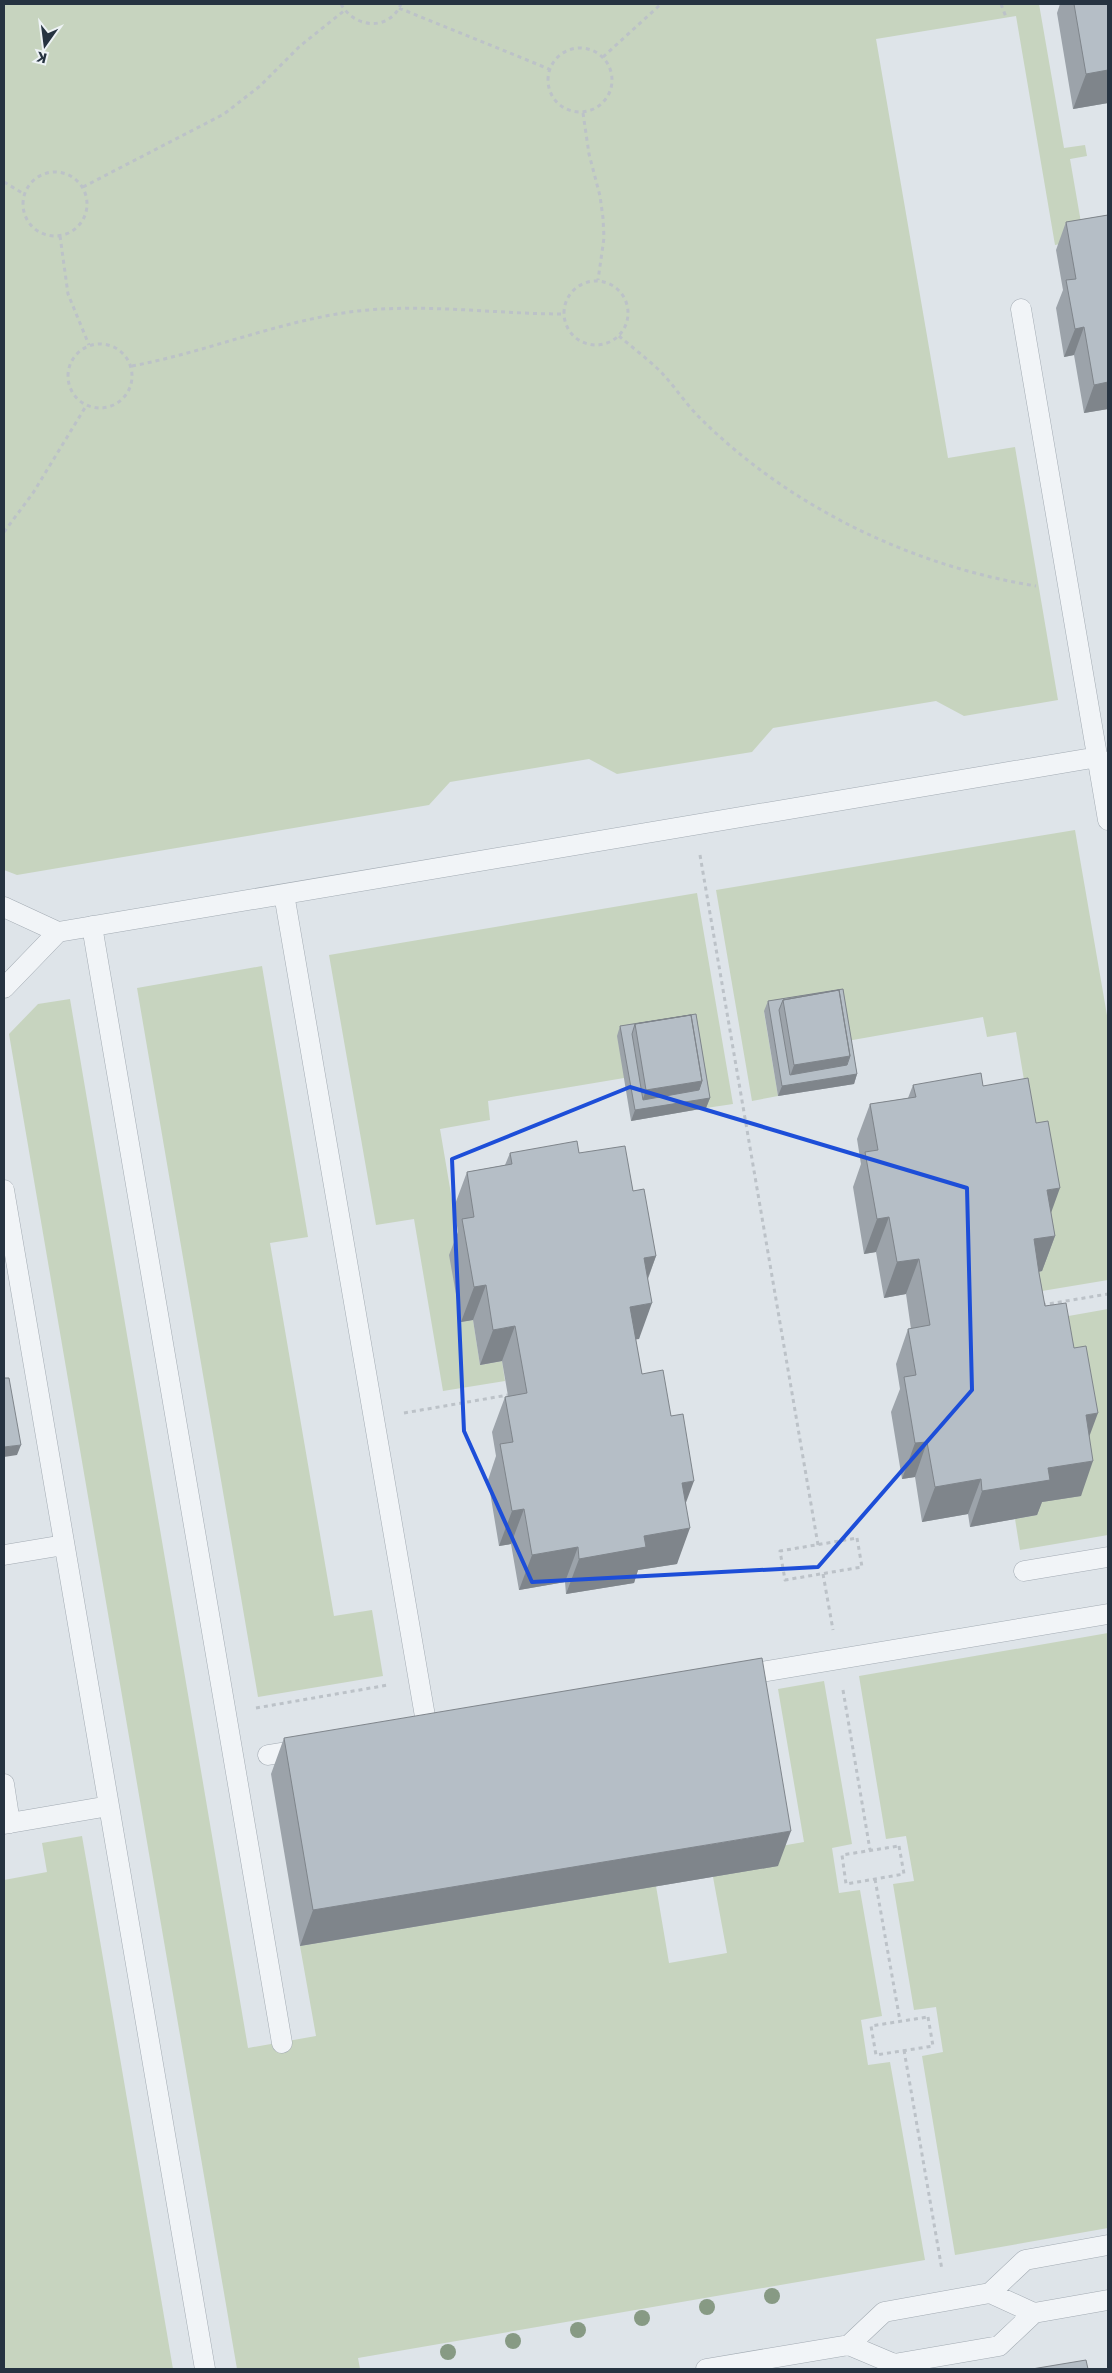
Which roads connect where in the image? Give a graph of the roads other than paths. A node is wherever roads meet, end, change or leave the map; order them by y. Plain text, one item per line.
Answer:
1 (1021, 310) dead end
2 (1100, 723) edge
3 (1102, 770) edge
4 (1108, 820) edge
5 (284, 894) junction
6 (4, 907) edge
7 (92, 926) junction
8 (58, 932) junction
9 (4, 988) edge
10 (4, 1190) edge
11 (64, 1545) junction
12 (4, 1555) edge
13 (1108, 1557) edge
14 (1024, 1571) dead end
15 (1108, 1614) edge
16 (720, 1679) edge
17 (427, 1728) edge
18 (324, 1746) edge
19 (268, 1755) dead end
20 (4, 1784) edge
21 (109, 1806) junction
22 (7, 1823) edge
23 (282, 2043) dead end
24 (1108, 2246) edge
25 (990, 2293) junction
26 (1108, 2300) edge
27 (1034, 2313) junction
28 (849, 2344) junction
29 (205, 2369) edge
30 (706, 2369) edge

1 - 2 lane
2 - 3 lane
3 - 4 lane
3 - 5 lane
5 - 7 lane
5 - 17 lane
6 - 8 lane
7 - 8 lane
7 - 23 lane
8 - 9 lane
10 - 11 lane
11 - 12 lane
11 - 21 lane
13 - 14 lane
15 - 16 lane
18 - 19 lane
20 - 22 lane
21 - 22 lane
21 - 29 lane
24 - 25 lane
25 - 27 lane
25 - 28 lane
26 - 27 lane
27 - 28 lane
28 - 30 lane

